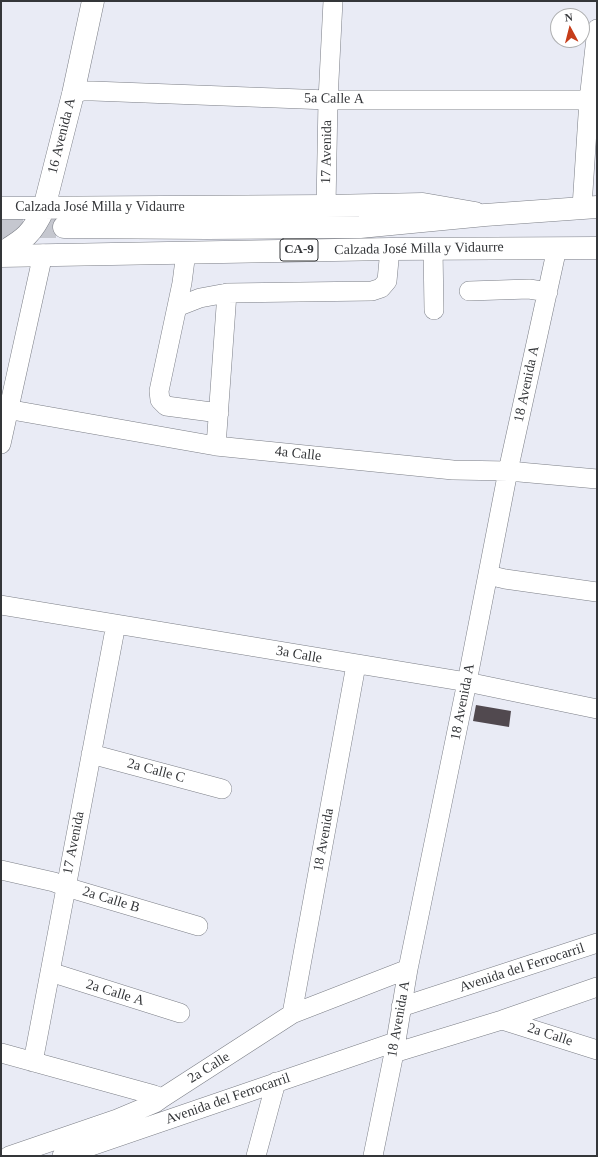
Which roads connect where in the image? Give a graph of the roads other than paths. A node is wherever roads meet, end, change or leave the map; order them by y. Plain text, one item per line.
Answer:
1 (93, 1) edge
2 (333, 1) edge
3 (597, 29) edge
4 (73, 94) junction
5 (328, 100) junction
6 (593, 100) edge
7 (326, 206) junction
8 (590, 207) edge
9 (1, 208) edge
10 (44, 208) junction
11 (485, 215) junction
12 (64, 227) tunnel mouth
13 (557, 248) junction
14 (597, 248) edge
15 (390, 249) junction
16 (433, 249) junction
17 (186, 252) junction
18 (43, 254) junction
19 (1, 255) edge
20 (469, 291) dead end
21 (548, 292) junction
22 (227, 293) junction
23 (177, 307) junction
24 (434, 310) dead end
25 (5, 408) edge
26 (219, 413) junction
27 (1, 444) edge
28 (216, 446) junction
29 (508, 471) junction
30 (597, 479) edge
31 (488, 575) junction
32 (597, 592) edge
33 (1, 605) edge
34 (116, 624) junction
35 (356, 665) junction
36 (467, 682) junction
37 (597, 709) edge
38 (91, 754) junction
39 (222, 789) dead end
40 (1, 870) edge
41 (66, 887) junction
42 (198, 926) dead end
43 (597, 943) edge
44 (408, 969) junction
45 (50, 972) junction
46 (597, 987) edge
47 (401, 1007) junction
48 (180, 1013) dead end
49 (292, 1014) junction
50 (502, 1020) junction
51 (394, 1048) junction
52 (597, 1050) edge
53 (1, 1053) edge
54 (32, 1062) junction
55 (276, 1082) junction
56 (162, 1098) junction
57 (9, 1156) edge
58 (62, 1156) edge
59 (256, 1156) edge
60 (374, 1156) edge

1 - 4 main road, 16 Avenida A
2 - 5 street, 17 Avenida
3 - 6 street
4 - 5 street, 5a Calle A
4 - 10 main road, 16 Avenida A
5 - 6 street, 5a Calle A
5 - 7 street, 17 Avenida
6 - 8 street
7 - 10 main road, Calzada José Milla y Vidaurre / CA-9
7 - 11 main road, Calzada José Milla y Vidaurre / CA-9
8 - 11 main road, Calzada José Milla y Vidaurre / CA-9
9 - 10 main road, Calzada José Milla y Vidaurre / CA-9
10 - 19 main road, 16 Avenida A
11 - 12 main road, Calzada José Milla y Vidaurre / CA-9
13 - 14 main road, Calzada José Milla y Vidaurre / CA-9
13 - 16 main road, Calzada José Milla y Vidaurre / CA-9
13 - 21 street, 18 Avenida A
15 - 16 main road, Calzada José Milla y Vidaurre / CA-9
15 - 17 main road, Calzada José Milla y Vidaurre / CA-9
15 - 22 street
16 - 24 street
17 - 18 main road, Calzada José Milla y Vidaurre / CA-9
17 - 23 street
18 - 19 main road, Calzada José Milla y Vidaurre / CA-9
18 - 25 street
20 - 21 street
21 - 29 street, 18 Avenida A
22 - 23 street
22 - 26 street
23 - 26 street
25 - 27 street
25 - 28 street, 4a Calle
26 - 28 street
28 - 29 street, 4a Calle
29 - 30 street, 4a Calle
29 - 31 street, 18 Avenida A
31 - 32 street
31 - 36 street, 18 Avenida A
33 - 34 street, 3a Calle
34 - 35 street, 3a Calle
34 - 38 street, 17 Avenida
35 - 36 street, 3a Calle
35 - 49 street, 18 Avenida
36 - 37 street, 3a Calle
36 - 44 street, 18 Avenida A
38 - 39 street, 2a Calle C
38 - 41 street, 17 Avenida
40 - 41 street, 2a Calle B
41 - 42 street, 2a Calle B
41 - 45 street, 17 Avenida
43 - 47 street, Avenida del Ferrocarril
44 - 47 street, 18 Avenida A
44 - 49 street, 2a Calle
45 - 48 street, 2a Calle A
45 - 54 street, 17 Avenida
46 - 50 street, Avenida del Ferrocarril
47 - 51 street, 18 Avenida A
49 - 56 street, 2a Calle
50 - 51 street, Avenida del Ferrocarril
50 - 52 street, 2a Calle
51 - 55 street, Avenida del Ferrocarril
51 - 60 street, 18 Avenida A
53 - 54 street
54 - 56 street
55 - 58 street, Avenida del Ferrocarril
55 - 59 street
56 - 57 street, Avenida del Ferrocarril

